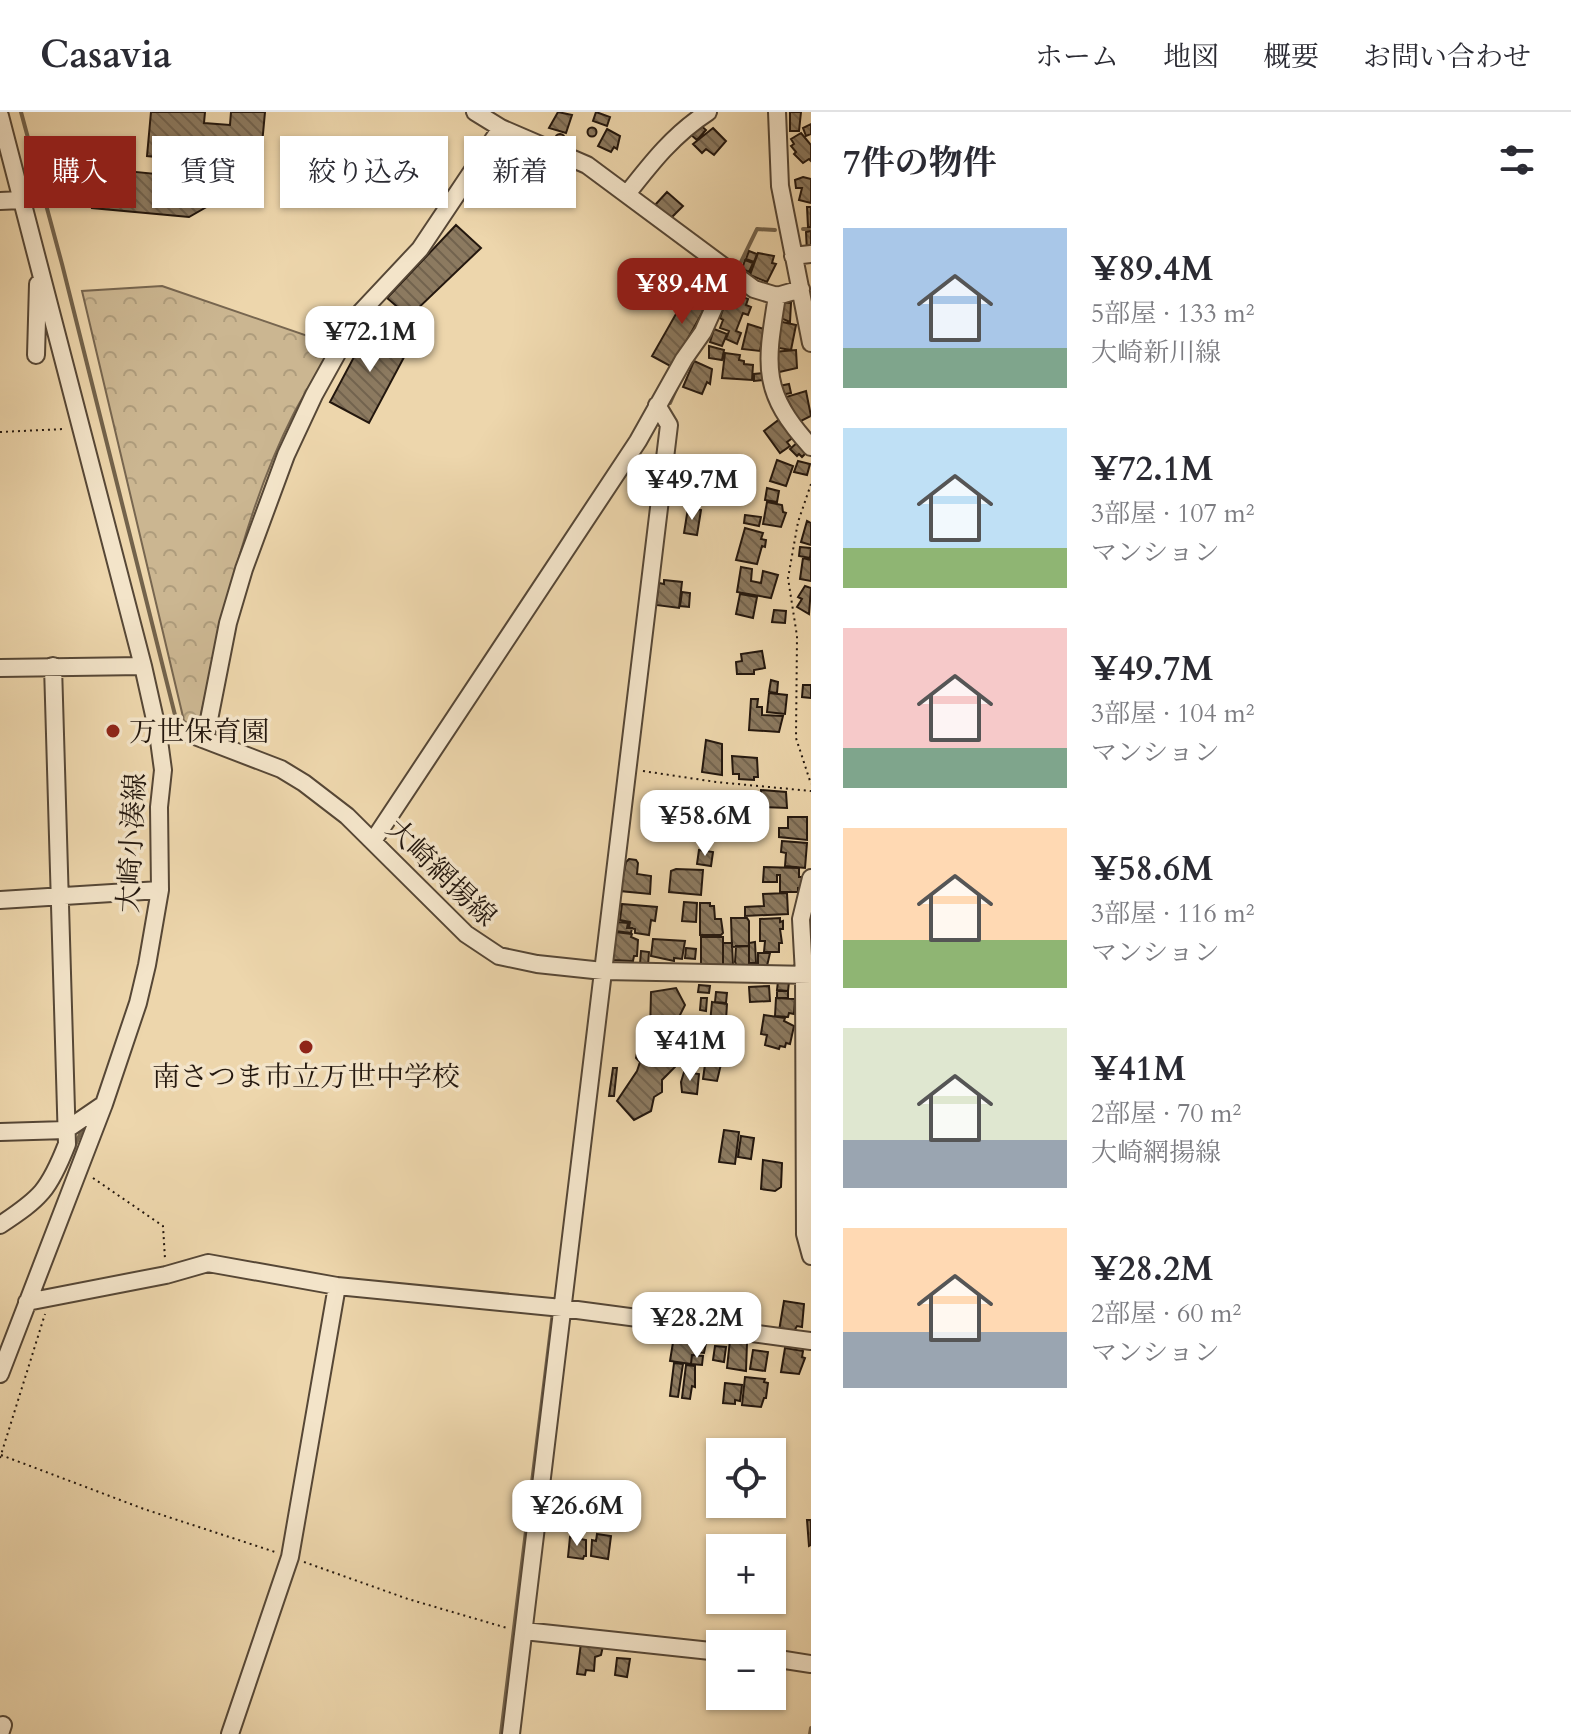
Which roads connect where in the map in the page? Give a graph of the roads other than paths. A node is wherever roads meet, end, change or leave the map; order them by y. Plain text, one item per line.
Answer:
1 (475, 112) edge
2 (708, 112) edge
3 (777, 112) edge
4 (0, 116) edge
5 (501, 128) junction
6 (627, 194) junction
7 (22, 200) junction
8 (0, 201) edge
9 (811, 254) edge
10 (793, 256) junction
11 (39, 264) junction
12 (730, 272) junction
13 (801, 289) junction
14 (777, 296) junction
15 (811, 343) edge
16 (36, 355) dead end
17 (657, 405) junction
18 (811, 447) edge
19 (53, 666) junction
20 (143, 666) junction
21 (0, 668) edge
22 (158, 733) junction
23 (205, 740) junction
24 (373, 841) junction
25 (811, 878) edge
26 (160, 890) junction
27 (60, 897) junction
28 (0, 900) edge
29 (603, 971) junction
30 (808, 974) edge
31 (104, 1104) junction
32 (66, 1130) junction
33 (0, 1132) edge
34 (0, 1225) edge
35 (811, 1256) edge
36 (337, 1286) junction
37 (27, 1302) junction
38 (558, 1308) junction
39 (811, 1341) edge
40 (0, 1374) edge
41 (516, 1629) junction
42 (706, 1650) edge
43 (786, 1660) edge
44 (811, 1664) edge
45 (230, 1734) edge
46 (511, 1734) edge

1 - 5 street
2 - 6 street
3 - 10 street
4 - 7 street, 大崎小湊線
5 - 6 street
5 - 23 street
6 - 12 street
7 - 8 street
7 - 11 street, 大崎小湊線
9 - 10 street
10 - 13 street
11 - 16 street
11 - 20 street, 大崎小湊線
12 - 14 street
12 - 17 street
13 - 14 street
13 - 15 street
14 - 18 street
17 - 24 street
17 - 29 street
19 - 20 street
19 - 21 street
19 - 27 street
20 - 22 street, 大崎小湊線
22 - 23 street, 大崎網揚線
22 - 26 street, 大崎小湊線
23 - 24 street, 大崎網揚線
24 - 29 street, 大崎網揚線
25 - 30 street
26 - 27 street
26 - 31 street, 大崎小湊線
27 - 28 street
27 - 32 street
29 - 30 street, 大崎網揚線
29 - 38 street
30 - 35 street
31 - 32 street
31 - 37 street, 大崎小湊線
32 - 33 street
32 - 34 street
36 - 37 street
36 - 38 street
36 - 45 street
37 - 40 street, 大崎小湊線
38 - 39 street
38 - 41 street
41 - 42 street
41 - 46 street
43 - 44 street

